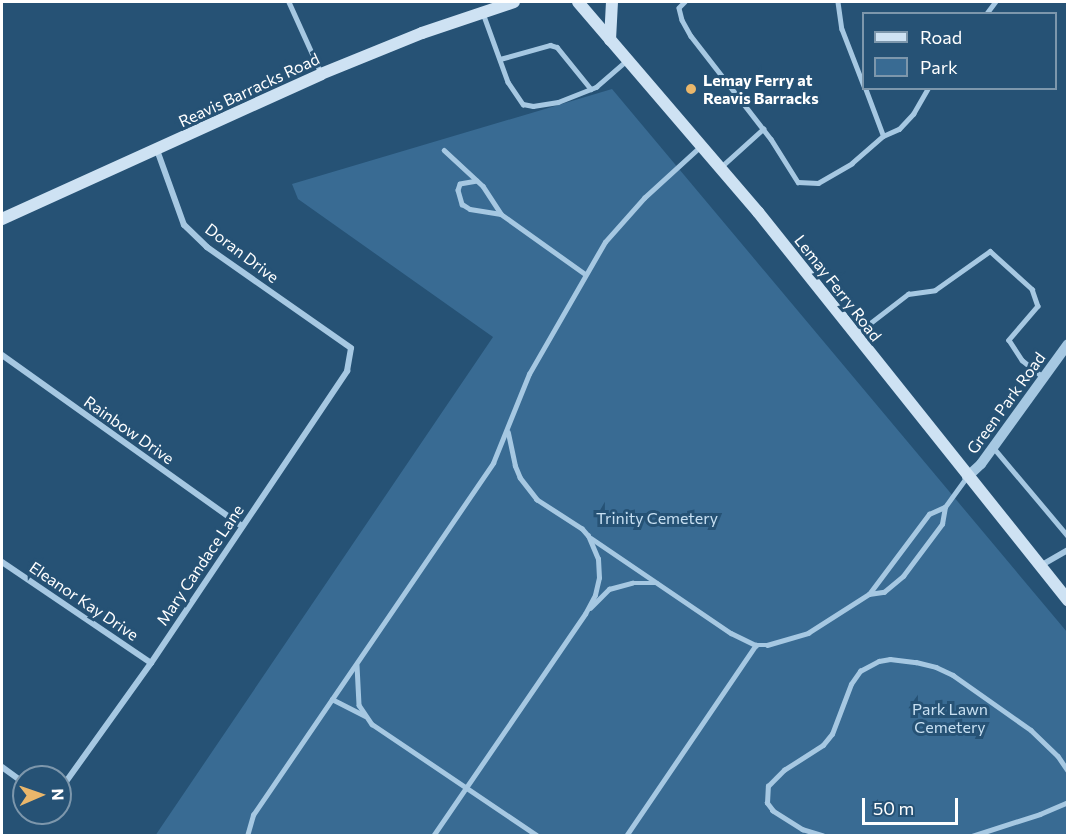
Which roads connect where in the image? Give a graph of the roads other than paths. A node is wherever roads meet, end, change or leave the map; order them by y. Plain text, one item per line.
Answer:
1 (289, 2) edge
2 (509, 2) edge
3 (578, 2) edge
4 (612, 2) edge
5 (685, 2) edge
6 (838, 2) edge
7 (483, 13) junction
8 (610, 40) junction
9 (500, 59) junction
10 (627, 59) junction
11 (321, 74) junction
12 (862, 82) edge
13 (591, 89) junction
14 (865, 90) edge
15 (927, 90) edge
16 (763, 129) junction
17 (883, 136) junction
18 (701, 146) junction
19 (157, 150) junction
20 (444, 150) dead end
21 (720, 167) junction
22 (477, 180) junction
23 (501, 214) junction
24 (2, 219) edge
25 (585, 274) junction
26 (854, 335) junction
27 (1068, 344) edge
28 (351, 348) joint
29 (2, 355) edge
30 (1044, 378) junction
31 (508, 430) junction
32 (993, 447) junction
33 (967, 477) junction
34 (945, 507) junction
35 (242, 526) junction
36 (588, 536) junction
37 (1068, 536) edge
38 (1068, 550) edge
39 (2, 562) edge
40 (1040, 566) junction
41 (657, 583) junction
42 (869, 594) junction
43 (1068, 600) edge
44 (585, 614) junction
45 (756, 645) junction
46 (358, 662) junction
47 (151, 663) junction
48 (332, 699) junction
49 (365, 716) junction
50 (1068, 771) edge
51 (72, 777) edge
52 (467, 786) junction
53 (1068, 802) edge
54 (247, 836) edge
55 (433, 836) edge
56 (538, 836) edge
57 (626, 836) edge
58 (823, 836) edge
59 (972, 836) edge

1 - 11 lane
2 - 7 main road, Reavis Barracks Road
3 - 8 main road, Lemay Ferry Road
4 - 8 main road
5 - 16 lane
6 - 12 lane
7 - 9 lane
7 - 11 main road, Reavis Barracks Road
8 - 10 main road, Lemay Ferry Road
9 - 13 lane
9 - 13 lane
10 - 13 lane
10 - 18 main road, Lemay Ferry Road
11 - 19 main road, Reavis Barracks Road
14 - 17 lane
15 - 17 lane
16 - 17 lane
16 - 21 lane
18 - 21 main road, Lemay Ferry Road
18 - 25 lane
19 - 24 main road, Reavis Barracks Road
19 - 28 street, Doran Drive
20 - 22 lane
21 - 26 main road, Lemay Ferry Road
22 - 23 lane
22 - 23 lane
23 - 25 lane
25 - 31 lane
26 - 30 lane
26 - 33 main road, Lemay Ferry Road
27 - 30 street, Green Park Road
28 - 35 street, Mary Candace Lane
29 - 35 street, Rainbow Drive
30 - 32 street, Green Park Road
31 - 36 lane
31 - 46 lane
32 - 33 street, Green Park Road
32 - 37 lane
33 - 34 lane
33 - 40 main road, Lemay Ferry Road
34 - 42 lane
34 - 42 lane
35 - 47 street, Mary Candace Lane
36 - 41 lane
36 - 44 lane
38 - 40 street
39 - 47 street, Eleanor Kay Drive
40 - 43 main road, Lemay Ferry Road
41 - 44 lane
41 - 45 lane
42 - 45 lane
44 - 52 lane
45 - 57 lane
46 - 48 lane
46 - 49 lane
47 - 51 street, Mary Candace Lane
48 - 49 lane
48 - 54 lane
49 - 52 lane
50 - 58 lane
52 - 55 lane
52 - 56 lane
53 - 59 lane

